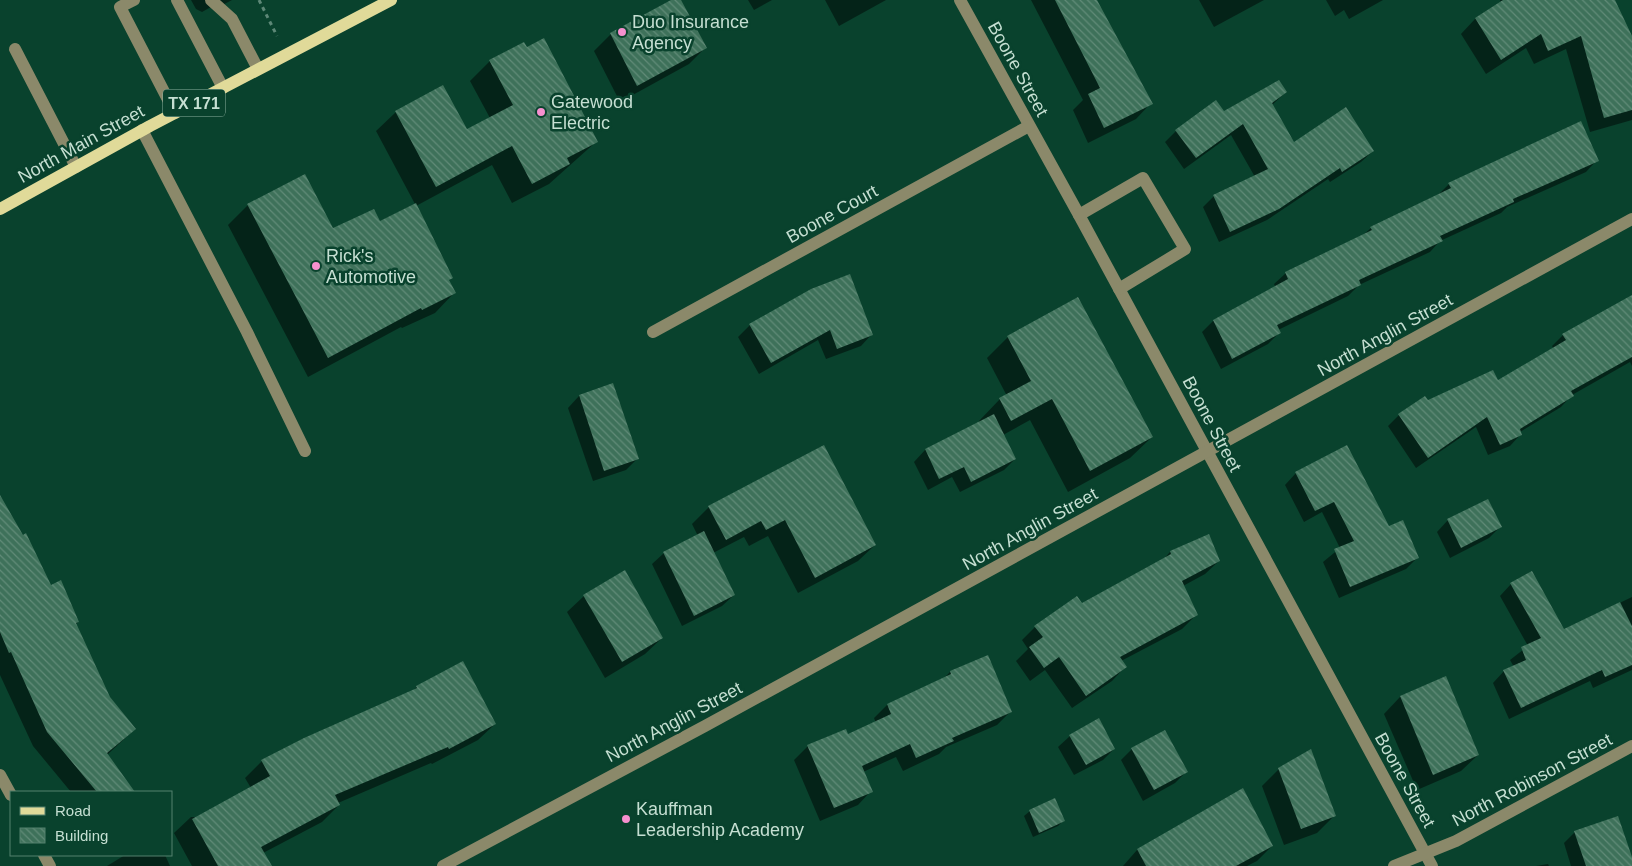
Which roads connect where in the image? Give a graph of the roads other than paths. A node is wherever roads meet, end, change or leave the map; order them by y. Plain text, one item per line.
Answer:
1 (134, 0) edge
2 (177, 0) edge
3 (211, 0) edge
4 (391, 0) edge
5 (960, 0) edge
6 (372, 4) edge
7 (15, 49) dead end
8 (258, 70) junction
9 (223, 88) junction
10 (175, 113) junction
11 (1029, 126) junction
12 (142, 130) junction
13 (76, 167) junction
14 (0, 209) edge
15 (1080, 215) junction
16 (1632, 220) edge
17 (1119, 289) junction
18 (653, 332) dead end
19 (305, 451) dead end
20 (1206, 452) junction
21 (1632, 746) edge
22 (0, 775) edge
23 (10, 793) edge
24 (1425, 854) junction
25 (443, 866) edge
26 (1394, 866) edge
27 (1432, 866) edge

1 - 10 street
2 - 9 street
3 - 8 street
4 - 6 main road, North Main Street / TX 171
5 - 11 street, Boone Street
6 - 8 main road, North Main Street / TX 171
7 - 13 street
8 - 9 main road, North Main Street / TX 171
9 - 10 main road, North Main Street / TX 171
10 - 12 main road, North Main Street / TX 171
11 - 15 street, Boone Street
11 - 18 street, Boone Court
12 - 13 main road, North Main Street / TX 171
12 - 19 street
13 - 14 main road, North Main Street / TX 171
15 - 17 street, Boone Street
15 - 17 street
16 - 20 street, North Anglin Street
17 - 20 street, Boone Street
20 - 24 street, Boone Street
20 - 25 street, North Anglin Street
21 - 24 street, North Robinson Street
22 - 23 street
24 - 26 street, North Robinson Street
24 - 27 street, Boone Street

